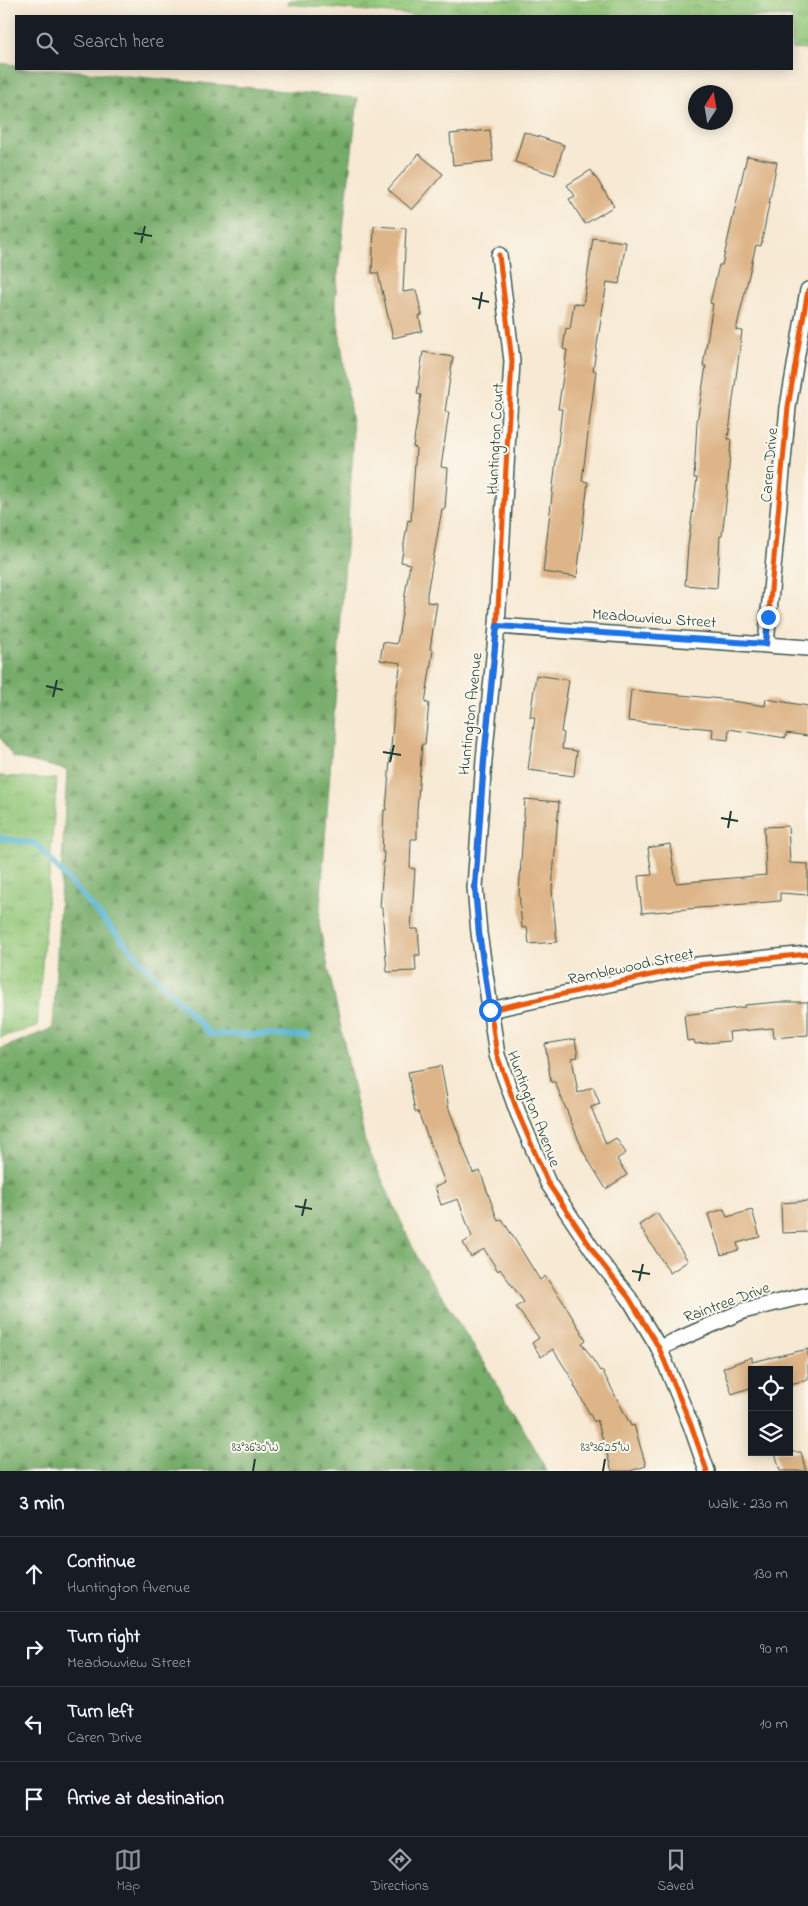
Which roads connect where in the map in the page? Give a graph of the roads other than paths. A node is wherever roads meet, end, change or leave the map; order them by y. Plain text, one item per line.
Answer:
1 (499, 256) dead end
2 (808, 290) edge
3 (497, 626) junction
4 (766, 644) junction
5 (808, 648) edge
6 (808, 954) edge
7 (490, 1010) junction
8 (808, 1295) edge
9 (659, 1348) junction
10 (707, 1471) edge

1 - 3 street, Huntington Court
2 - 4 street, Caren Drive
3 - 4 street, Meadowview Street
3 - 7 street, Huntington Avenue
4 - 5 street, Meadowview Street
6 - 7 street, Ramblewood Street
7 - 9 street, Huntington Avenue
8 - 9 street, Raintree Drive
9 - 10 street, Huntington Avenue

